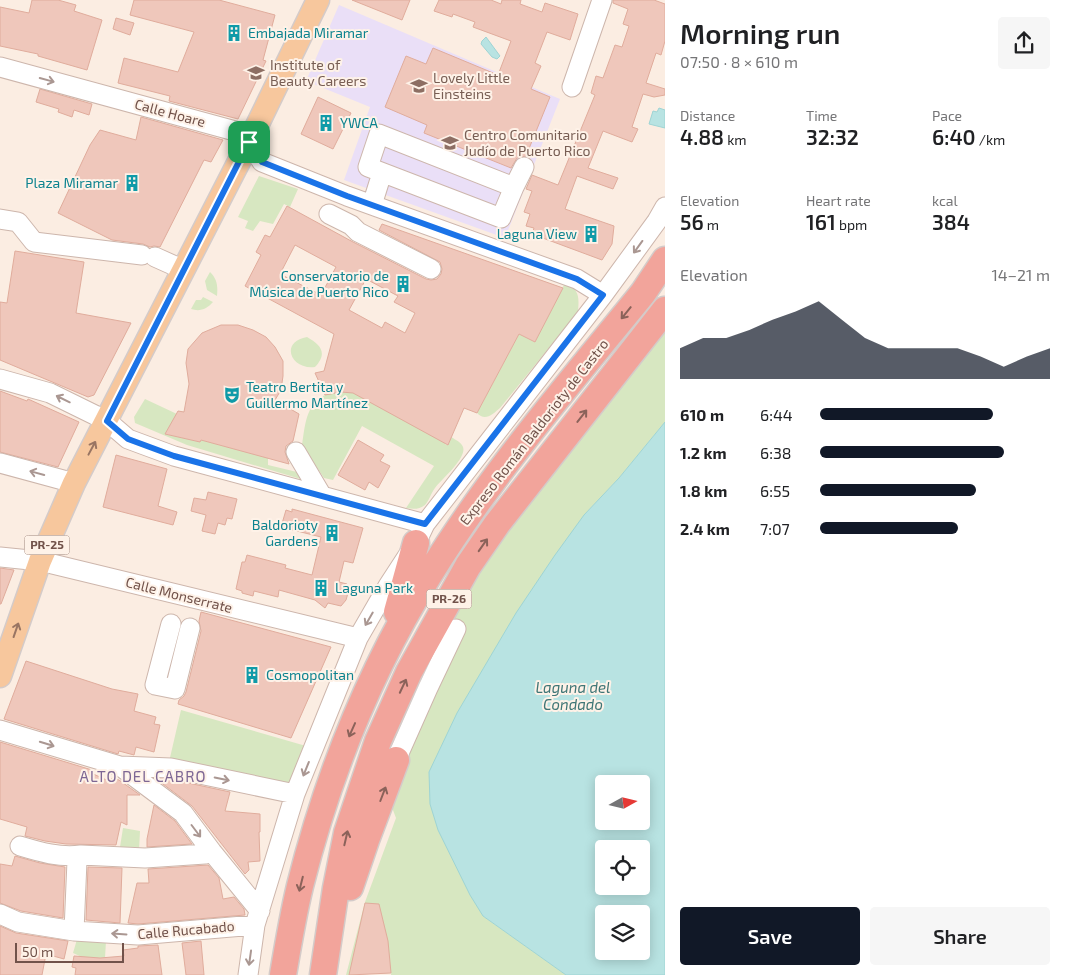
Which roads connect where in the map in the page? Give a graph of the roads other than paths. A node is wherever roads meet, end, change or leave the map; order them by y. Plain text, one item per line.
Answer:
1 (318, 0) edge
2 (597, 1) edge
3 (0, 67) edge
4 (572, 87) dead end
5 (249, 142) junction
6 (524, 168) dead end
7 (382, 173) junction
8 (514, 187) junction
9 (337, 192) junction
10 (372, 205) junction
11 (665, 206) edge
12 (0, 219) edge
13 (665, 260) edge
14 (184, 270) junction
15 (431, 270) dead end
16 (603, 295) junction
17 (665, 310) edge
18 (0, 379) edge
19 (107, 421) junction
20 (296, 452) dead end
21 (0, 463) edge
22 (74, 483) junction
23 (322, 496) junction
24 (421, 533) junction
25 (0, 557) edge
26 (40, 561) junction
27 (188, 597) junction
28 (182, 622) dead end
29 (456, 629) dead end
30 (358, 638) junction
31 (385, 654) junction
32 (0, 676) edge
33 (0, 730) edge
34 (396, 760) joint
35 (120, 766) junction
36 (295, 794) junction
37 (20, 846) dead end
38 (212, 852) junction
39 (81, 854) junction
40 (0, 914) edge
41 (258, 918) junction
42 (74, 931) junction
43 (328, 938) junction
44 (248, 975) edge
45 (283, 975) edge
46 (323, 975) edge

1 - 5 main road, PR-25
2 - 4 street
3 -> 5 street, Calle Hoare
5 - 9 street, Calle Hoare
5 - 14 main road, PR-25
6 - 8 street
7 - 8 street
7 - 8 street
7 - 10 street
9 - 10 street, Calle Hoare
9 - 15 street
10 - 16 street, Calle Hoare
11 -> 16 street
12 - 14 street
13 -> 31 highway, Expreso Román Baldorioty de Castro / PR-26
14 - 19 main road, PR-25
16 - 24 street
43 -> 17 highway, Expreso Román Baldorioty de Castro / PR-26
19 -> 18 street
22 -> 19 main road, PR-25
19 - 23 street
20 - 23 street
22 -> 21 street
22 - 26 main road, PR-25
23 - 24 street
24 -> 30 street
24 - 31 highway
25 - 26 street, Calle Monserrate
26 - 27 street, Calle Monserrate
32 -> 26 main road, PR-25
27 - 28 street
27 - 30 street, Calle Monserrate
29 - 34 street
30 -> 36 street
31 -> 45 highway, Expreso Román Baldorioty de Castro / PR-26
33 -> 35 street
43 -> 34 highway
35 -> 36 street
35 -> 38 street
36 - 41 street
37 - 39 street
38 - 39 street
38 - 41 street
39 - 42 street
40 - 42 street, Calle Rucabado
41 -> 42 street, Calle Rucabado
41 -> 44 street
43 - 46 highway, Expreso Román Baldorioty de Castro / PR-26

